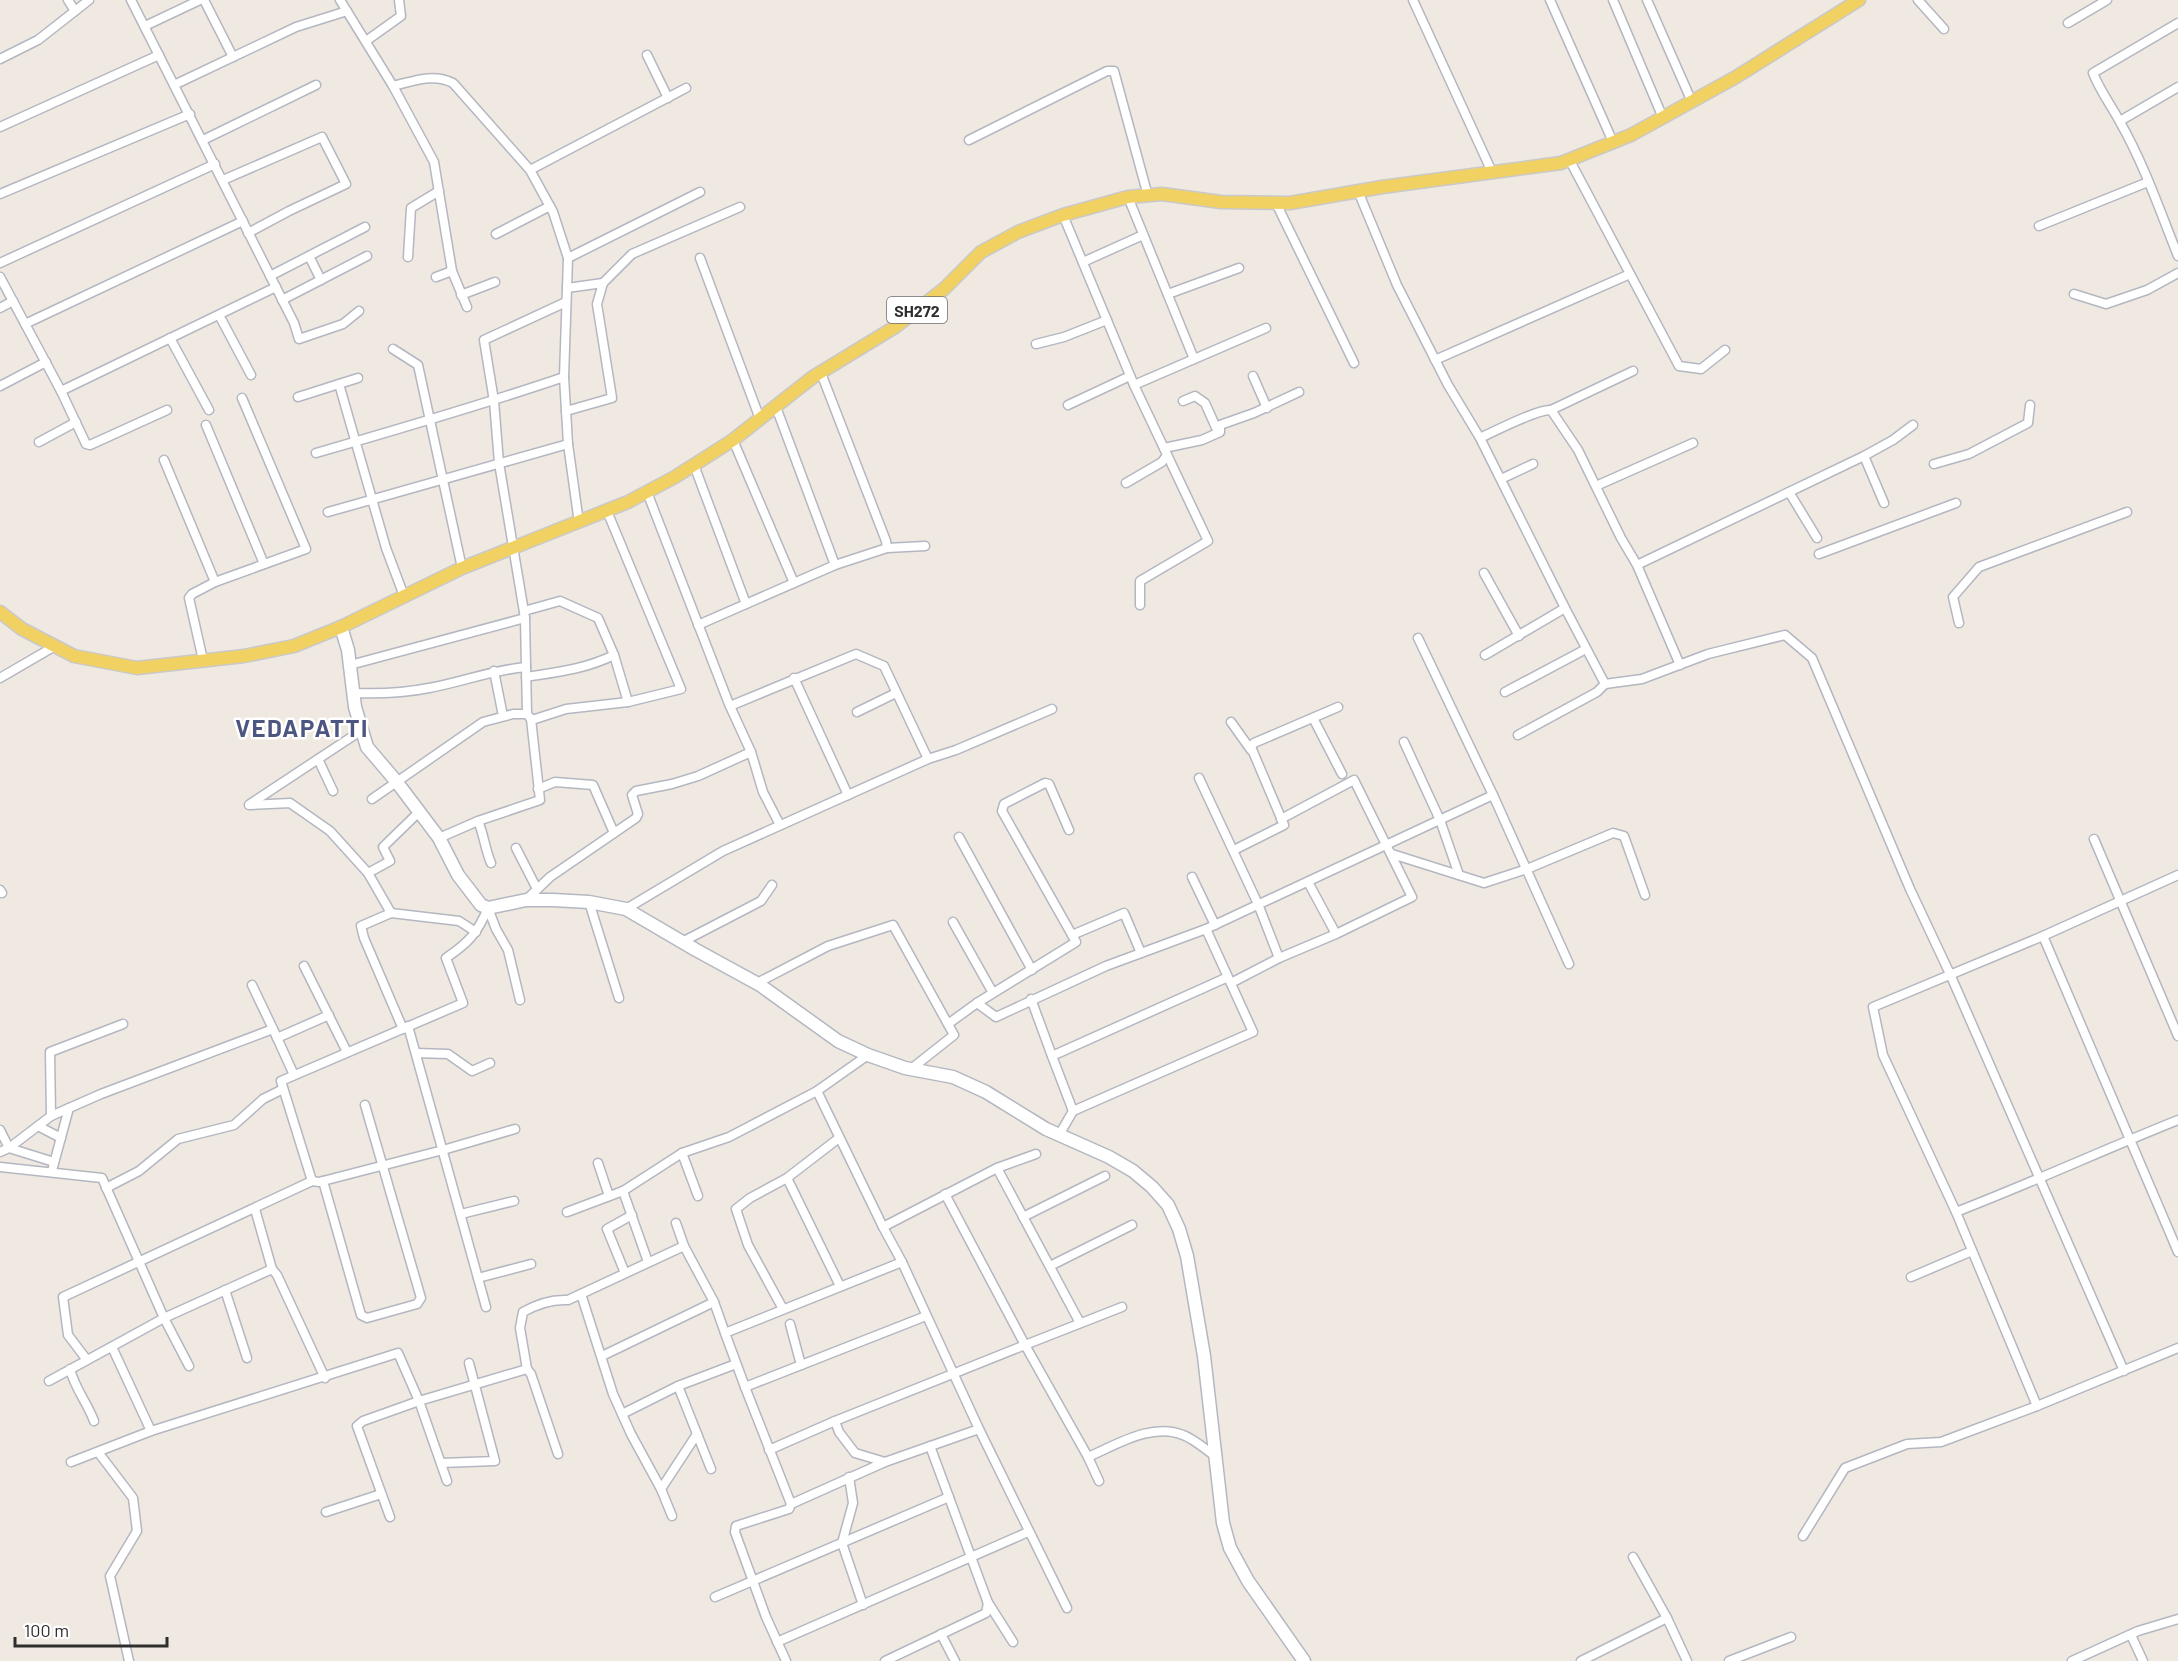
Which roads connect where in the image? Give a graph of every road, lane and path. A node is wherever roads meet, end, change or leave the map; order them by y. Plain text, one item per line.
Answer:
1 (68, 0) edge
2 (89, 0) edge
3 (131, 0) edge
4 (202, 0) edge
5 (340, 0) edge
6 (399, 0) edge
7 (1413, 0) edge
8 (1550, 0) edge
9 (1613, 0) edge
10 (1647, 0) edge
11 (1859, 0) edge
12 (1918, 0) edge
13 (2107, 0) edge
14 (346, 10) junction
15 (75, 11) junction
16 (2068, 23) dead end
17 (2178, 23) edge
18 (144, 27) junction
19 (1944, 29) dead end
20 (366, 41) junction
21 (159, 55) junction
22 (647, 55) dead end
23 (233, 57) junction
24 (0, 59) edge
25 (174, 85) junction
26 (316, 85) dead end
27 (393, 86) junction
28 (2178, 87) edge
29 (686, 88) dead end
30 (668, 98) junction
31 (1692, 102) junction
32 (190, 114) junction
33 (1663, 118) junction
34 (2120, 121) junction
35 (0, 127) edge
36 (203, 140) junction
37 (969, 140) dead end
38 (1613, 142) junction
39 (1569, 159) junction
40 (215, 164) junction
41 (530, 170) junction
42 (1492, 172) junction
43 (223, 180) junction
44 (2148, 182) junction
45 (439, 191) junction
46 (1358, 191) junction
47 (700, 192) dead end
48 (0, 194) edge
49 (1148, 196) junction
50 (1128, 197) junction
51 (1276, 203) junction
52 (550, 206) junction
53 (740, 207) dead end
54 (1063, 215) junction
55 (243, 221) junction
56 (2039, 226) dead end
57 (365, 227) dead end
58 (248, 232) junction
59 (496, 234) dead end
60 (1143, 235) junction
61 (309, 256) junction
62 (367, 256) dead end
63 (2178, 256) edge
64 (408, 257) dead end
65 (568, 258) junction
66 (700, 258) dead end
67 (1083, 262) junction
68 (0, 263) edge
69 (1239, 268) dead end
70 (452, 271) junction
71 (2178, 273) edge
72 (1630, 274) junction
73 (270, 276) junction
74 (0, 277) edge
75 (436, 277) dead end
76 (321, 280) junction
77 (495, 282) dead end
78 (603, 283) junction
79 (276, 288) junction
80 (567, 288) junction
81 (1168, 294) junction
82 (2074, 294) dead end
83 (462, 295) junction
84 (282, 300) junction
85 (13, 301) junction
86 (566, 302) junction
87 (467, 307) dead end
88 (0, 308) edge
89 (358, 311) dead end
90 (219, 315) junction
91 (1107, 320) junction
92 (25, 324) junction
93 (1266, 328) dead end
94 (170, 338) junction
95 (1036, 344) dead end
96 (393, 349) dead end
97 (1725, 350) dead end
98 (1194, 359) junction
99 (1435, 360) junction
100 (46, 362) junction
101 (1354, 363) dead end
102 (1633, 371) dead end
103 (821, 373) junction
104 (250, 375) dead end
105 (1130, 376) junction
106 (1253, 376) dead end
107 (564, 377) junction
108 (358, 378) dead end
109 (339, 384) junction
110 (1134, 385) junction
111 (0, 386) edge
112 (61, 391) junction
113 (1299, 392) dead end
114 (298, 397) dead end
115 (242, 398) dead end
116 (494, 401) junction
117 (1184, 401) dead end
118 (1068, 405) dead end
119 (2030, 405) dead end
120 (776, 407) junction
121 (1267, 408) junction
122 (167, 410) dead end
123 (209, 410) dead end
124 (1551, 410) junction
125 (566, 411) junction
126 (430, 418) junction
127 (760, 419) junction
128 (76, 422) junction
129 (206, 425) dead end
130 (1913, 425) dead end
131 (1218, 432) junction
132 (1480, 438) junction
133 (733, 440) junction
134 (39, 442) dead end
135 (355, 442) junction
136 (1693, 443) dead end
137 (568, 444) junction
138 (1166, 451) junction
139 (316, 453) dead end
140 (1864, 456) junction
141 (164, 460) dead end
142 (499, 463) junction
143 (1533, 464) dead end
144 (1934, 464) dead end
145 (694, 465) junction
146 (1501, 479) junction
147 (443, 481) junction
148 (1126, 483) dead end
149 (1596, 486) junction
150 (647, 492) junction
151 (1789, 492) junction
152 (373, 501) junction
153 (1884, 502) dead end
154 (1956, 503) dead end
155 (607, 511) junction
156 (328, 512) dead end
157 (2127, 512) dead end
158 (579, 523) junction
159 (1817, 538) dead end
160 (925, 546) dead end
161 (886, 548) junction
162 (513, 549) junction
163 (1819, 554) dead end
164 (264, 564) junction
165 (835, 565) junction
166 (1637, 565) junction
167 (462, 568) junction
168 (1484, 573) dead end
169 (216, 582) junction
170 (794, 583) junction
171 (404, 596) junction
172 (746, 604) junction
173 (1140, 605) dead end
174 (1565, 608) junction
175 (0, 612) edge
176 (524, 614) junction
177 (1959, 623) dead end
178 (698, 625) junction
179 (341, 627) junction
180 (1519, 636) junction
181 (1418, 639) dead end
182 (55, 646) junction
183 (1586, 649) junction
184 (614, 655) junction
185 (1485, 655) dead end
186 (203, 660) junction
187 (350, 665) junction
188 (1680, 665) junction
189 (526, 667) junction
190 (494, 671) junction
191 (526, 677) junction
192 (0, 678) edge
193 (794, 678) junction
194 (1605, 684) junction
195 (1505, 692) dead end
196 (353, 693) junction
197 (896, 693) junction
198 (628, 702) junction
199 (730, 706) junction
200 (1338, 707) dead end
201 (1052, 709) dead end
202 (857, 712) dead end
203 (503, 716) junction
204 (529, 716) junction
205 (1312, 718) junction
206 (1231, 722) dead end
207 (362, 730) junction
208 (1518, 735) dead end
209 (1404, 742) dead end
210 (1251, 750) junction
211 (751, 752) junction
212 (318, 759) junction
213 (928, 759) junction
214 (1342, 774) dead end
215 (1199, 778) dead end
216 (396, 781) junction
217 (538, 789) junction
218 (333, 791) dead end
219 (848, 795) junction
220 (1493, 795) junction
221 (372, 799) dead end
222 (419, 812) junction
223 (1281, 819) junction
224 (1440, 820) junction
225 (478, 821) junction
226 (780, 825) junction
227 (1069, 830) dead end
228 (614, 833) junction
229 (958, 837) dead end
230 (439, 838) junction
231 (2094, 839) dead end
232 (1388, 845) junction
233 (516, 848) dead end
234 (1234, 850) junction
235 (1392, 854) junction
236 (491, 863) dead end
237 (1527, 869) junction
238 (368, 873) junction
239 (1459, 875) junction
240 (2178, 875) edge
241 (1192, 877) dead end
242 (1308, 882) junction
243 (772, 885) dead end
244 (537, 889) junction
245 (1645, 896) dead end
246 (526, 900) junction
247 (589, 902) junction
248 (2119, 902) junction
249 (1258, 904) junction
250 (488, 908) junction
251 (626, 909) junction
252 (392, 913) junction
253 (953, 922) dead end
254 (1215, 925) junction
255 (1206, 929) junction
256 (476, 932) junction
257 (1336, 934) junction
258 (1072, 935) junction
259 (2043, 936) junction
260 (682, 942) junction
261 (1141, 953) junction
262 (1279, 958) junction
263 (1569, 964) dead end
264 (304, 966) dead end
265 (1032, 970) junction
266 (1950, 975) junction
267 (1230, 980) junction
268 (757, 983) junction
269 (252, 985) dead end
270 (993, 993) junction
271 (619, 998) dead end
272 (1031, 999) junction
273 (520, 1000) dead end
274 (977, 1002) junction
275 (329, 1015) junction
276 (123, 1024) dead end
277 (948, 1024) junction
278 (405, 1028) junction
279 (275, 1033) junction
280 (2178, 1036) edge
281 (347, 1052) junction
282 (416, 1053) junction
283 (868, 1055) junction
284 (1052, 1056) junction
285 (490, 1063) dead end
286 (911, 1069) junction
287 (294, 1075) junction
288 (284, 1089) junction
289 (817, 1090) junction
290 (365, 1105) dead end
291 (69, 1108) junction
292 (1073, 1111) junction
293 (51, 1116) junction
294 (2178, 1120) edge
295 (38, 1126) junction
296 (515, 1129) dead end
297 (0, 1130) edge
298 (1059, 1134) junction
299 (61, 1138) junction
300 (839, 1138) junction
301 (2130, 1139) junction
302 (9, 1148) junction
303 (443, 1150) junction
304 (0, 1152) edge
305 (682, 1153) junction
306 (1036, 1154) dead end
307 (54, 1162) junction
308 (597, 1163) dead end
309 (383, 1166) junction
310 (0, 1167) edge
311 (997, 1168) junction
312 (51, 1173) junction
313 (1105, 1176) dead end
314 (787, 1178) junction
315 (2040, 1180) junction
316 (312, 1181) junction
317 (323, 1181) junction
318 (106, 1188) junction
319 (623, 1191) junction
320 (945, 1194) junction
321 (609, 1196) junction
322 (698, 1196) dead end
323 (514, 1201) dead end
324 (255, 1209) junction
325 (567, 1212) dead end
326 (1956, 1212) junction
327 (461, 1214) junction
328 (632, 1215) junction
329 (1023, 1217) junction
330 (676, 1223) dead end
331 (1132, 1225) dead end
332 (883, 1227) junction
333 (684, 1246) junction
334 (1972, 1251) junction
335 (2178, 1252) edge
336 (138, 1262) junction
337 (648, 1262) junction
338 (902, 1262) junction
339 (531, 1264) dead end
340 (1050, 1266) junction
341 (272, 1269) junction
342 (625, 1273) junction
343 (1911, 1277) dead end
344 (478, 1278) junction
345 (840, 1286) junction
346 (225, 1290) junction
347 (581, 1294) junction
348 (714, 1302) junction
349 (486, 1307) dead end
350 (1122, 1307) dead end
351 (783, 1309) junction
352 (926, 1316) junction
353 (164, 1318) junction
354 (1080, 1323) junction
355 (790, 1324) dead end
356 (725, 1333) junction
357 (1025, 1345) junction
358 (112, 1347) junction
359 (2178, 1348) edge
360 (602, 1356) junction
361 (247, 1358) dead end
362 (87, 1360) junction
363 (469, 1363) dead end
364 (736, 1364) junction
365 (801, 1365) junction
366 (189, 1366) dead end
367 (526, 1369) junction
368 (70, 1370) junction
369 (2124, 1371) junction
370 (953, 1374) junction
371 (325, 1378) junction
372 (49, 1381) dead end
373 (476, 1383) junction
374 (678, 1386) junction
375 (745, 1387) junction
376 (419, 1401) junction
377 (2037, 1406) junction
378 (622, 1414) junction
379 (94, 1421) dead end
380 (835, 1421) junction
381 (979, 1430) junction
382 (151, 1431) junction
383 (697, 1434) junction
384 (930, 1446) junction
385 (770, 1450) junction
386 (98, 1452) junction
387 (558, 1454) dead end
388 (1215, 1456) junction
389 (1089, 1457) junction
390 (70, 1462) dead end
391 (885, 1462) junction
392 (441, 1463) junction
393 (711, 1468) dead end
394 (849, 1477) junction
395 (447, 1481) dead end
396 (1100, 1481) dead end
397 (661, 1489) junction
398 (381, 1494) junction
399 (949, 1497) junction
400 (791, 1504) junction
401 (326, 1512) dead end
402 (672, 1516) dead end
403 (390, 1517) dead end
404 (1028, 1532) junction
405 (1803, 1536) dead end
406 (842, 1543) junction
407 (1633, 1557) dead end
408 (972, 1558) junction
409 (753, 1581) junction
410 (715, 1597) dead end
411 (987, 1601) junction
412 (863, 1605) junction
413 (1066, 1608) dead end
414 (1666, 1618) junction
415 (2178, 1619) edge
416 (941, 1634) junction
417 (2131, 1635) junction
418 (1791, 1637) dead end
419 (777, 1642) junction
420 (1013, 1642) dead end
421 (129, 1661) edge
422 (786, 1661) edge
423 (885, 1661) edge
424 (955, 1661) edge
425 (1304, 1661) edge
426 (1581, 1661) edge
427 (1687, 1661) edge
428 (1729, 1661) edge
429 (2072, 1661) edge
430 (2142, 1661) edge

1 - 15 street
2 - 15 street
3 - 18 street
4 - 18 street
4 - 23 street
5 - 14 street
6 - 20 street
7 - 42 street
8 - 38 street
9 - 33 street
10 - 31 street
11 - 31 main road, SH272
12 - 19 street
13 - 16 street
14 - 20 street
14 - 23 street
15 - 24 street
17 - 34 street
18 - 21 street
20 - 27 street
21 - 25 street
21 - 35 street
22 - 30 street
23 - 25 street
25 - 32 street
26 - 36 street
27 - 41 street
27 - 45 street
28 - 34 street
29 - 30 street
30 - 41 street
31 - 33 main road, SH272
32 - 36 street
32 - 48 street
33 - 38 main road, SH272
34 - 44 street
36 - 40 street
37 - 49 street
38 - 39 main road, SH272
39 - 42 main road, SH272
39 - 72 street
40 - 43 street
40 - 68 street
41 - 52 street
42 - 46 main road, SH272
43 - 55 street
43 - 58 street
44 - 56 street
44 - 63 street
45 - 64 street
45 - 70 street
46 - 51 main road, SH272
46 - 99 street
47 - 65 street
49 - 50 main road, SH272
49 - 51 main road, SH272
50 - 54 main road, SH272
50 - 60 street
51 - 101 street
52 - 59 street
52 - 65 street
53 - 78 street
54 - 67 street
54 - 103 main road, SH272
55 - 58 street
55 - 92 street
57 - 61 street
58 - 73 street
60 - 67 street
60 - 81 street
61 - 73 street
61 - 76 street
62 - 76 street
65 - 80 street
66 - 127 street
67 - 91 street
69 - 81 street
70 - 75 street
70 - 83 street
71 - 82 street
72 - 97 street
72 - 99 street
73 - 79 street
74 - 85 street
76 - 84 street
77 - 83 street
78 - 80 street
78 - 125 street
79 - 84 street
79 - 90 street
80 - 86 street
81 - 98 street
83 - 87 street
84 - 89 street
85 - 88 street
85 - 92 street
86 - 107 street
86 - 116 street
90 - 94 street
90 - 104 street
91 - 95 street
91 - 105 street
92 - 100 street
93 - 98 street
94 - 112 street
94 - 123 street
96 - 126 street
98 - 110 street
99 - 132 street
100 - 111 street
100 - 112 street
102 - 124 street
103 - 120 main road, SH272
103 - 161 street
105 - 110 street
105 - 118 street
106 - 121 street
107 - 116 street
107 - 125 street
108 - 109 street
109 - 114 street
109 - 135 street
110 - 138 street
112 - 128 street
113 - 121 street
115 - 164 street
116 - 126 street
116 - 142 street
117 - 131 street
119 - 144 street
120 - 127 main road, SH272
120 - 165 street
121 - 131 street
122 - 128 street
124 - 132 street
124 - 149 street
125 - 137 street
126 - 135 street
126 - 147 street
127 - 133 main road, SH272
128 - 134 street
129 - 164 street
130 - 140 street
131 - 138 street
132 - 146 street
133 - 145 main road, SH272
133 - 170 street
135 - 139 street
135 - 152 street
136 - 149 street
137 - 142 street
137 - 158 street
138 - 148 street
138 - 173 street
140 - 151 street
140 - 153 street
141 - 169 street
142 - 147 street
142 - 162 street
143 - 146 street
145 - 150 main road, SH272
145 - 172 street
146 - 174 street
147 - 152 street
147 - 167 street
149 - 166 street
150 - 155 main road, SH272
150 - 178 street
151 - 159 street
151 - 166 street
152 - 156 street
152 - 171 street
154 - 163 street
155 - 158 main road, SH272
155 - 198 street
157 - 177 street
158 - 162 main road, SH272
160 - 161 street
161 - 165 street
162 - 167 main road, SH272
162 - 176 street
164 - 169 street
165 - 170 street
166 - 188 street
167 - 171 main road, SH272
168 - 180 street
169 - 186 street
170 - 172 street
171 - 179 main road, SH272
172 - 178 street
174 - 180 street
174 - 183 street
175 - 182 main road, SH272
176 - 184 street
176 - 187 street
176 - 189 street
178 - 199 street
179 - 186 main road, SH272
179 - 187 street
180 - 185 street
181 - 220 street
182 - 186 main road, SH272
182 - 192 street
183 - 194 street
183 - 195 street
184 - 191 street
184 - 198 street
187 - 196 street
188 - 194 street
188 - 266 street
189 - 190 street
189 - 191 street
190 - 196 street
190 - 203 street
191 - 204 street
193 - 197 street
193 - 199 street
193 - 219 street
194 - 208 street
196 - 207 street
197 - 202 street
197 - 213 street
198 - 204 street
199 - 211 street
200 - 205 street
201 - 213 street
203 - 204 street
203 - 216 street
204 - 217 street
205 - 210 street
205 - 214 street
206 - 210 street
207 - 212 street
207 - 216 street
209 - 224 street
210 - 223 street
211 - 226 street
211 - 228 street
212 - 218 street
212 - 238 street
213 - 219 street
215 - 234 street
216 - 221 street
216 - 222 street
217 - 225 street
217 - 228 street
219 - 226 street
220 - 224 street
220 - 237 street
222 - 230 street
222 - 238 street
223 - 232 street
223 - 234 street
224 - 232 street
224 - 239 street
225 - 230 street
225 - 236 street
226 - 251 street
227 - 258 street
228 - 244 street
229 - 265 street
230 - 250 street
231 - 248 street
232 - 235 street
232 - 242 street
233 - 244 street
234 - 249 street
235 - 239 street
235 - 257 street
237 - 239 street
237 - 245 street
237 - 263 street
238 - 252 street
240 - 248 street
241 - 254 street
242 - 249 street
242 - 257 street
243 - 260 street
244 - 246 street
246 - 247 street
246 - 250 street
247 - 251 street
247 - 271 street
248 - 259 street
248 - 280 street
249 - 254 street
249 - 262 street
250 - 256 street
250 - 273 street
251 - 260 street
252 - 256 street
252 - 278 street
253 - 270 street
254 - 255 street
255 - 261 street
255 - 267 street
256 - 278 street
257 - 262 street
258 - 261 street
258 - 265 street
259 - 266 street
259 - 301 street
260 - 268 street
261 - 272 street
262 - 267 street
264 - 275 street
265 - 270 street
266 - 315 street
266 - 326 street
267 - 284 street
267 - 292 street
268 - 277 street
268 - 283 street
269 - 279 street
270 - 274 street
272 - 274 street
272 - 284 street
274 - 277 street
275 - 279 street
275 - 281 street
276 - 293 street
277 - 286 street
278 - 281 street
278 - 282 street
279 - 287 street
279 - 291 street
281 - 287 street
282 - 285 street
282 - 303 street
283 - 286 street
283 - 289 street
284 - 292 street
286 - 298 street
287 - 288 street
288 - 316 street
288 - 318 street
289 - 300 street
289 - 305 street
290 - 309 street
291 - 293 street
291 - 299 street
292 - 298 street
293 - 295 street
294 - 301 street
295 - 299 street
295 - 302 street
296 - 303 street
297 - 302 street
298 - 388 street
299 - 307 street
300 - 314 street
300 - 332 street
301 - 315 street
301 - 335 street
302 - 304 street
302 - 307 street
303 - 309 street
303 - 327 street
305 - 319 street
305 - 322 street
306 - 311 street
307 - 312 street
308 - 321 street
309 - 317 street
309 - 317 street
310 - 312 street
311 - 320 street
311 - 329 street
312 - 318 street
313 - 329 street
314 - 345 street
314 - 351 street
315 - 326 street
315 - 369 street
316 - 317 street
316 - 324 street
318 - 336 street
319 - 321 street
319 - 328 street
320 - 332 street
320 - 357 street
321 - 325 street
323 - 327 street
324 - 336 street
324 - 341 street
326 - 334 street
327 - 344 street
328 - 337 street
328 - 342 street
329 - 340 street
330 - 333 street
331 - 340 street
332 - 338 street
333 - 337 street
333 - 348 street
334 - 343 street
334 - 377 street
336 - 353 street
336 - 362 street
337 - 342 street
338 - 345 street
338 - 352 street
339 - 344 street
340 - 354 street
341 - 346 street
341 - 371 street
342 - 347 street
344 - 349 street
345 - 351 street
346 - 353 street
346 - 361 street
347 - 360 street
347 - 367 street
348 - 356 street
348 - 360 street
350 - 354 street
351 - 356 street
352 - 365 street
352 - 370 street
353 - 358 street
353 - 366 street
354 - 357 street
355 - 365 street
356 - 364 street
357 - 370 street
357 - 389 street
358 - 362 street
358 - 382 street
359 - 369 street
360 - 378 street
362 - 368 street
363 - 373 street
364 - 374 street
364 - 375 street
365 - 375 street
367 - 373 street
367 - 387 street
368 - 372 street
368 - 379 street
369 - 377 street
370 - 380 street
370 - 381 street
371 - 376 street
371 - 382 street
373 - 376 street
373 - 392 street
374 - 378 street
374 - 383 street
375 - 385 street
376 - 392 street
376 - 398 street
377 - 405 street
378 - 397 street
380 - 385 street
380 - 391 street
381 - 384 street
381 - 404 street
382 - 386 street
383 - 393 street
383 - 397 street
384 - 391 street
384 - 399 street
385 - 400 street
386 - 390 street
386 - 421 street
388 - 389 street
388 - 425 street
389 - 396 street
391 - 394 street
392 - 395 street
394 - 400 street
394 - 406 street
397 - 402 street
398 - 401 street
398 - 403 street
399 - 406 street
399 - 408 street
400 - 409 street
404 - 408 street
404 - 413 street
406 - 409 street
406 - 412 street
407 - 414 street
408 - 411 street
408 - 412 street
409 - 410 street
409 - 419 street
411 - 416 street
411 - 420 street
412 - 419 street
414 - 426 street
414 - 427 street
415 - 417 street
416 - 423 street
416 - 424 street
417 - 429 street
417 - 430 street
418 - 428 street
419 - 422 street

